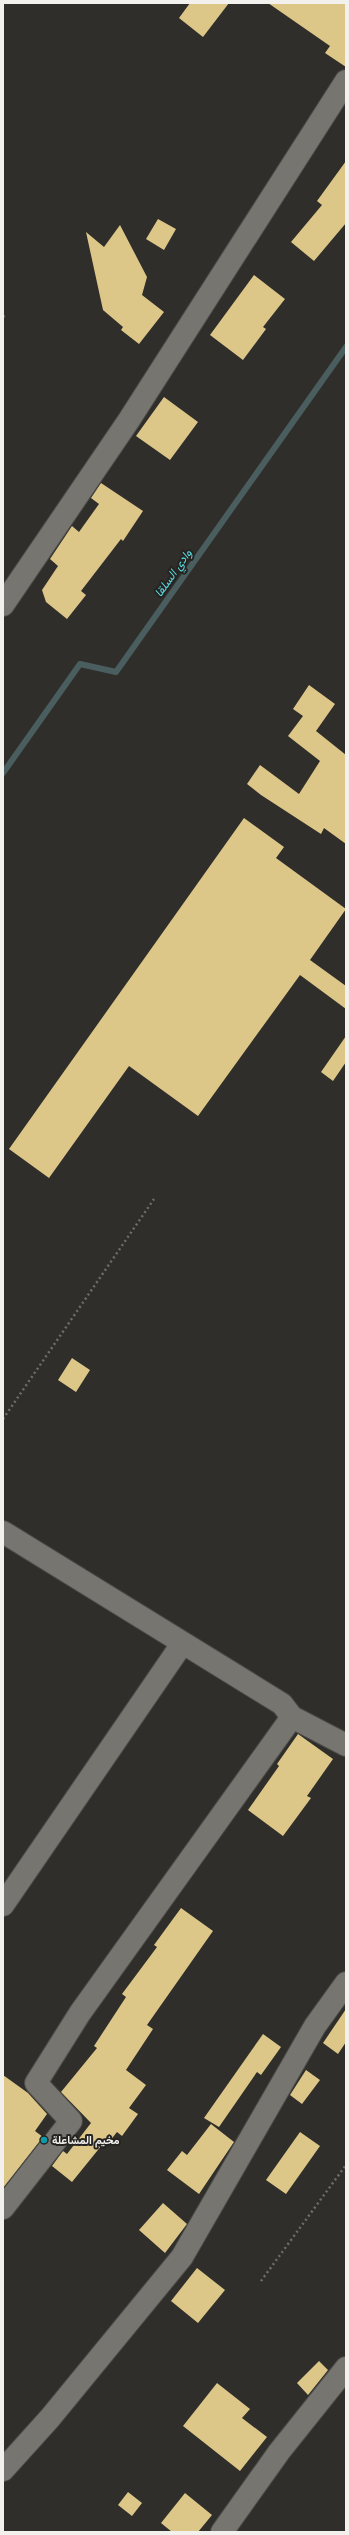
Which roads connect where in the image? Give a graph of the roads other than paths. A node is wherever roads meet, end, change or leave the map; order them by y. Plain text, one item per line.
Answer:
1 (346, 81) edge
2 (3, 605) edge
3 (3, 1532) edge
4 (182, 1644) junction
5 (292, 1717) junction
6 (346, 1745) edge
7 (3, 1905) edge
8 (346, 1983) edge
9 (3, 2208) edge
10 (346, 2368) edge
11 (3, 2470) edge
12 (222, 2532) edge

1 - 2 street
3 - 4 street
4 - 5 street
4 - 7 street
5 - 6 street
5 - 9 street
8 - 11 street
10 - 12 street

